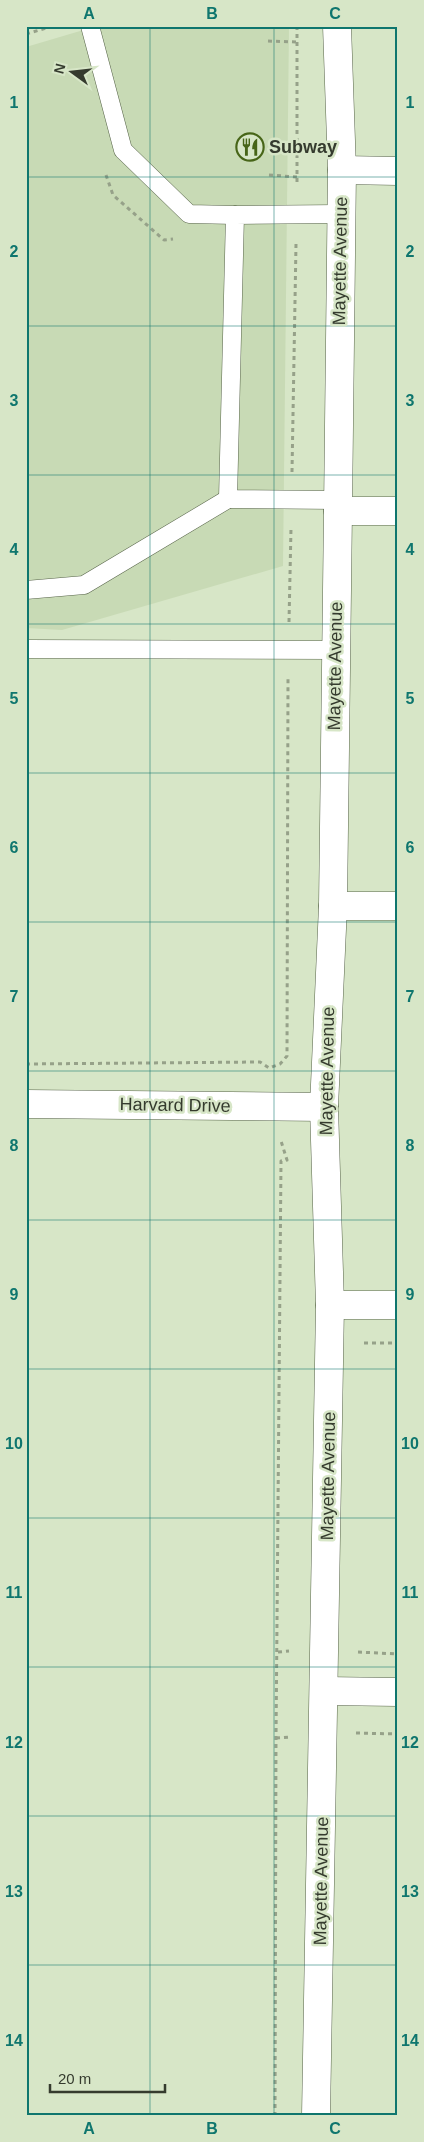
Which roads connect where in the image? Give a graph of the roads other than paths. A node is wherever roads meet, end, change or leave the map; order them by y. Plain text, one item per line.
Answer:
1 (90, 26) edge
2 (337, 26) edge
3 (342, 170) junction
4 (398, 171) edge
5 (340, 214) junction
6 (235, 215) junction
7 (228, 499) junction
8 (337, 506) junction
9 (398, 511) edge
10 (26, 590) edge
11 (26, 650) edge
12 (335, 650) junction
13 (333, 906) junction
14 (398, 906) edge
15 (26, 1104) edge
16 (324, 1107) junction
17 (330, 1305) junction
18 (398, 1305) edge
19 (324, 1691) junction
20 (398, 1692) edge
21 (316, 2116) edge

1 - 6 lane
2 - 3 street, Mayette Avenue
3 - 4 street
3 - 5 street, Mayette Avenue
5 - 6 lane
5 - 8 street, Mayette Avenue
6 - 7 lane
7 - 8 lane
7 - 10 lane
8 - 9 street
8 - 12 street, Mayette Avenue
11 - 12 lane
12 - 13 street, Mayette Avenue
13 - 14 street
13 - 16 street, Mayette Avenue
15 - 16 street, Harvard Drive
16 - 17 street, Mayette Avenue
17 - 18 street
17 - 19 street, Mayette Avenue
19 - 20 street
19 - 21 street, Mayette Avenue

